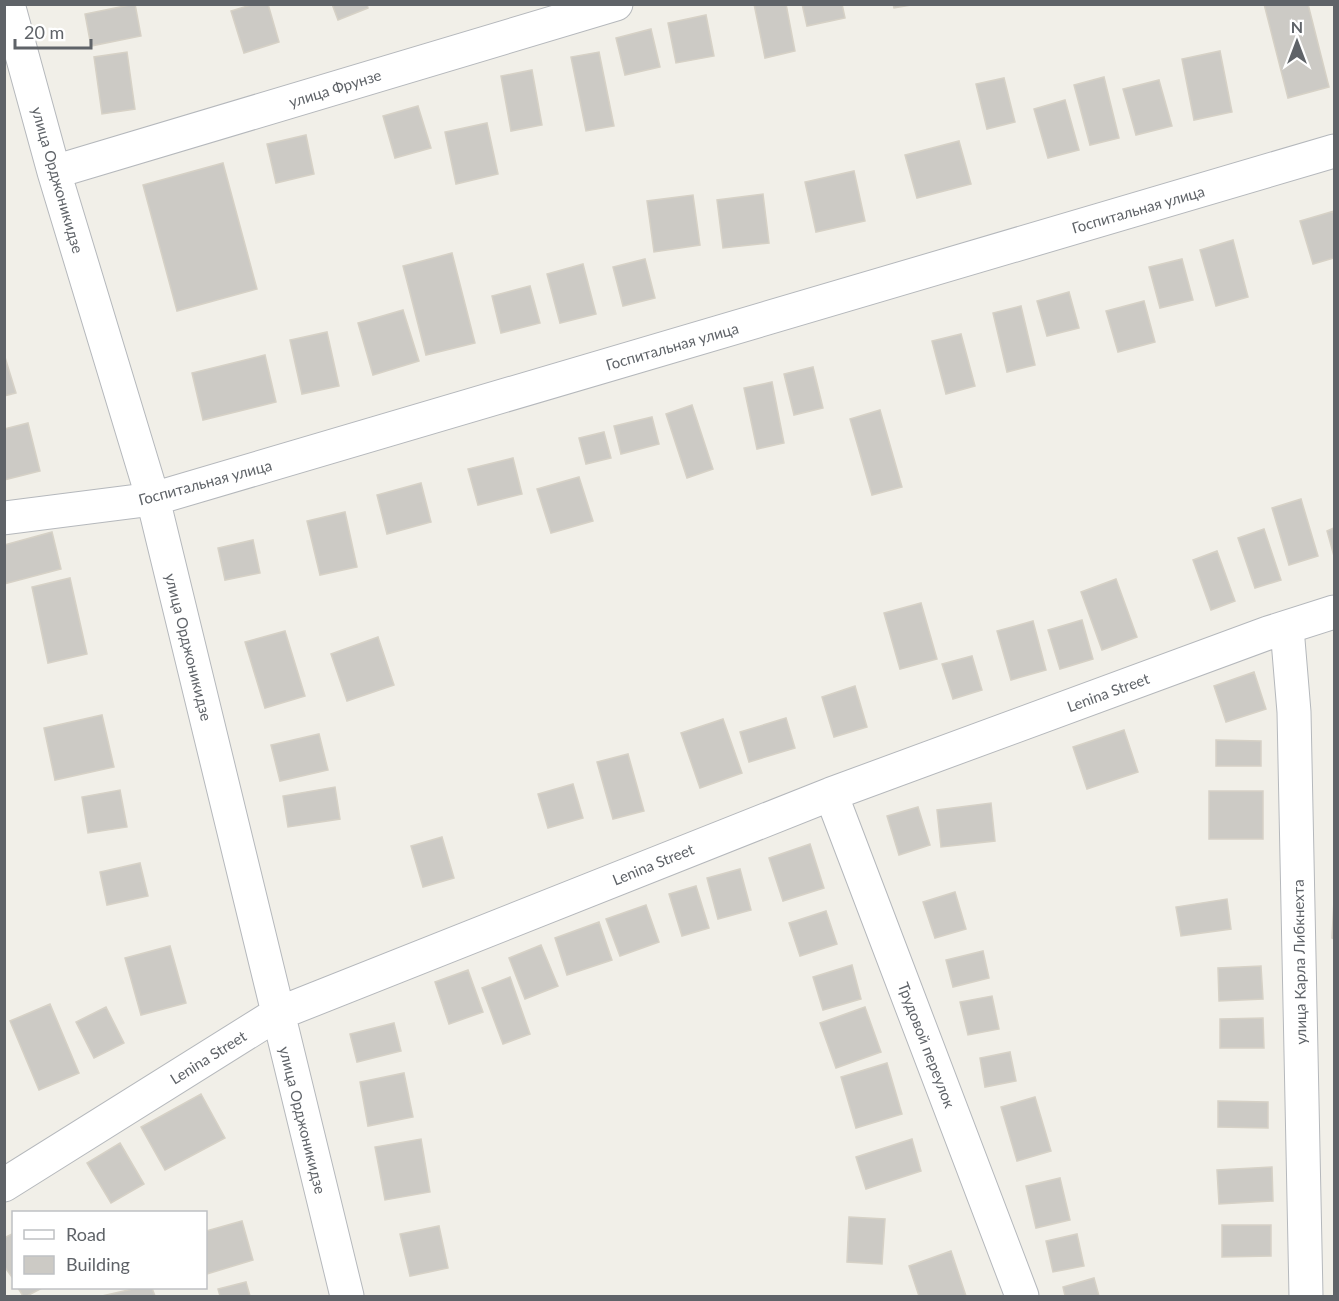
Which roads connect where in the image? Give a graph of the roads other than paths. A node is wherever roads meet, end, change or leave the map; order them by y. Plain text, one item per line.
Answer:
1 (8, 4) edge
2 (616, 4) edge
3 (1335, 151) edge
4 (54, 172) junction
5 (153, 499) junction
6 (4, 518) edge
7 (1335, 612) edge
8 (1287, 628) junction
9 (831, 794) junction
10 (277, 1014) junction
11 (4, 1185) edge
12 (346, 1296) edge
13 (1022, 1296) edge
14 (1306, 1296) edge

1 - 4 street, улица Орджоникидзе
2 - 4 street, улица Фрунзе
3 - 5 street, Госпитальная улица
4 - 5 street, улица Орджоникидзе
5 - 6 street, Госпитальная улица
5 - 10 street, улица Орджоникидзе
7 - 8 street, Lenina Street
8 - 9 street, Lenina Street
8 - 14 street, улица Карла Либкнехта
9 - 10 street, Lenina Street
9 - 13 street, Трудовой переулок
10 - 11 street, Lenina Street
10 - 12 street, улица Орджоникидзе

